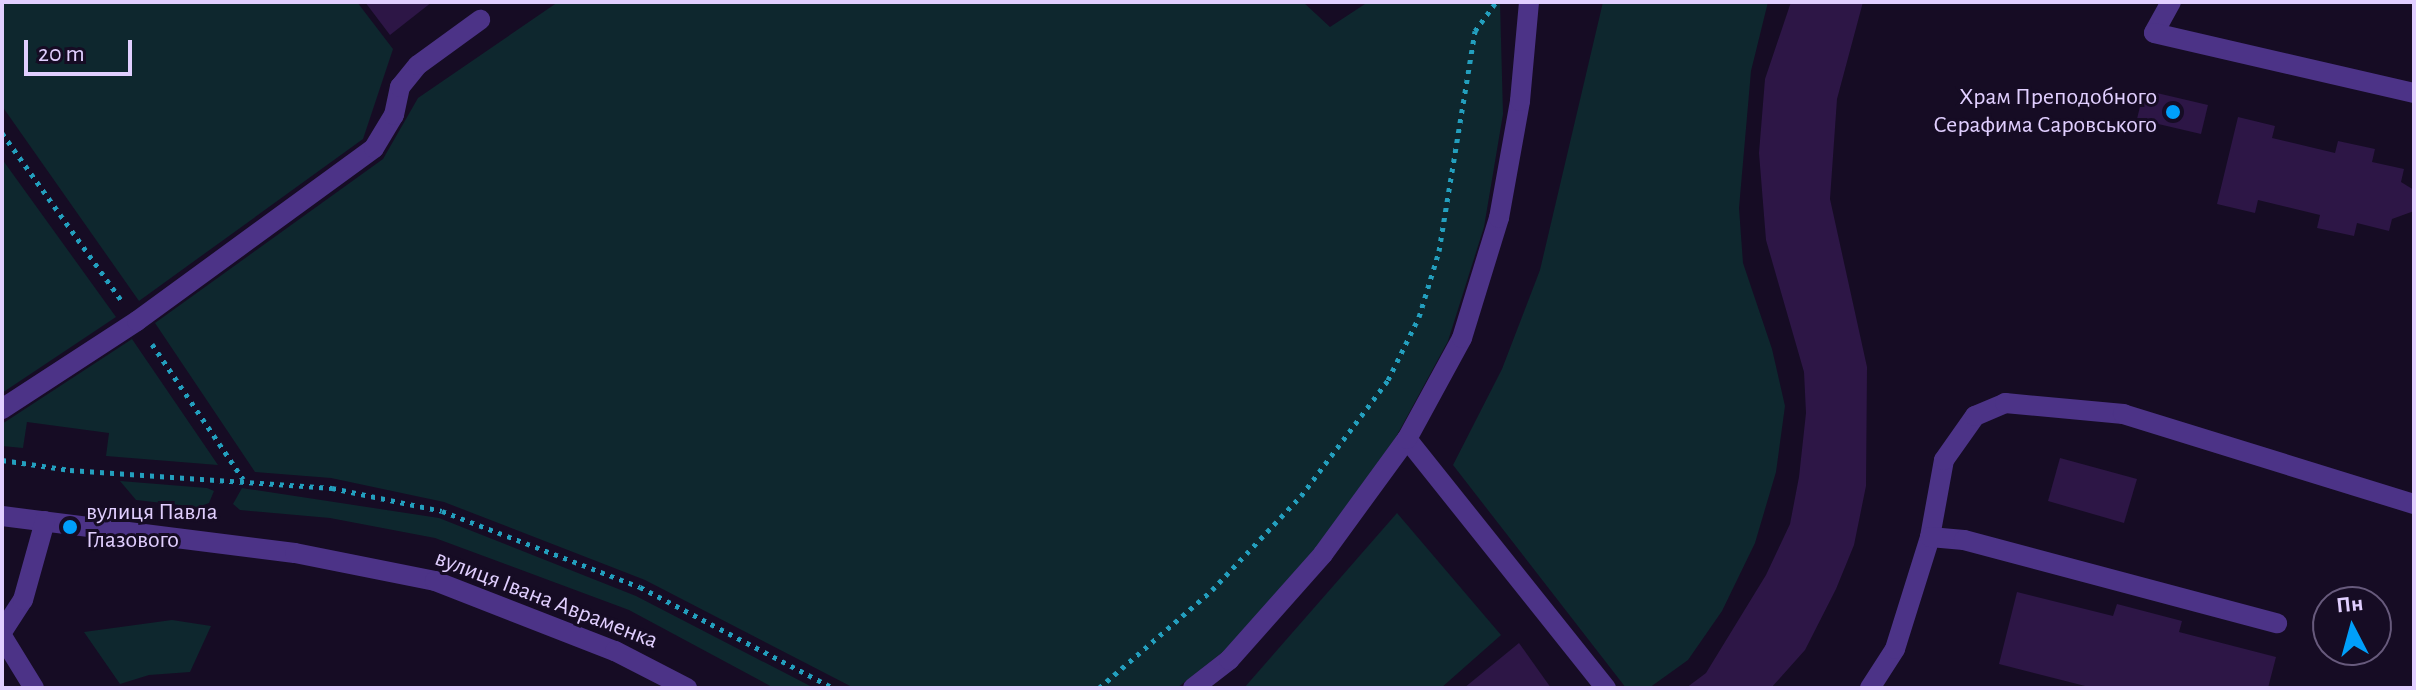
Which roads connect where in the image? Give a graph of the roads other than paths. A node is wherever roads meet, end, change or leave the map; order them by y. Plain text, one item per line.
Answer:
1 (1529, 2) edge
2 (2171, 2) edge
3 (480, 20) dead end
4 (2414, 93) edge
5 (2, 409) edge
6 (1407, 439) junction
7 (2414, 504) edge
8 (2, 516) edge
9 (45, 521) junction
10 (1930, 537) junction
11 (2277, 623) dead end
12 (2, 634) edge
13 (34, 688) edge
14 (687, 688) edge
15 (1193, 688) edge
16 (1606, 688) edge
17 (1870, 688) edge

1 - 6 street
2 - 4 street
3 - 5 street
6 - 15 street
6 - 16 street
7 - 10 street
8 - 9 street, вулиця Івана Авраменка
9 - 12 street
9 - 14 street, вулиця Івана Авраменка
10 - 11 street
10 - 17 street
12 - 13 street

